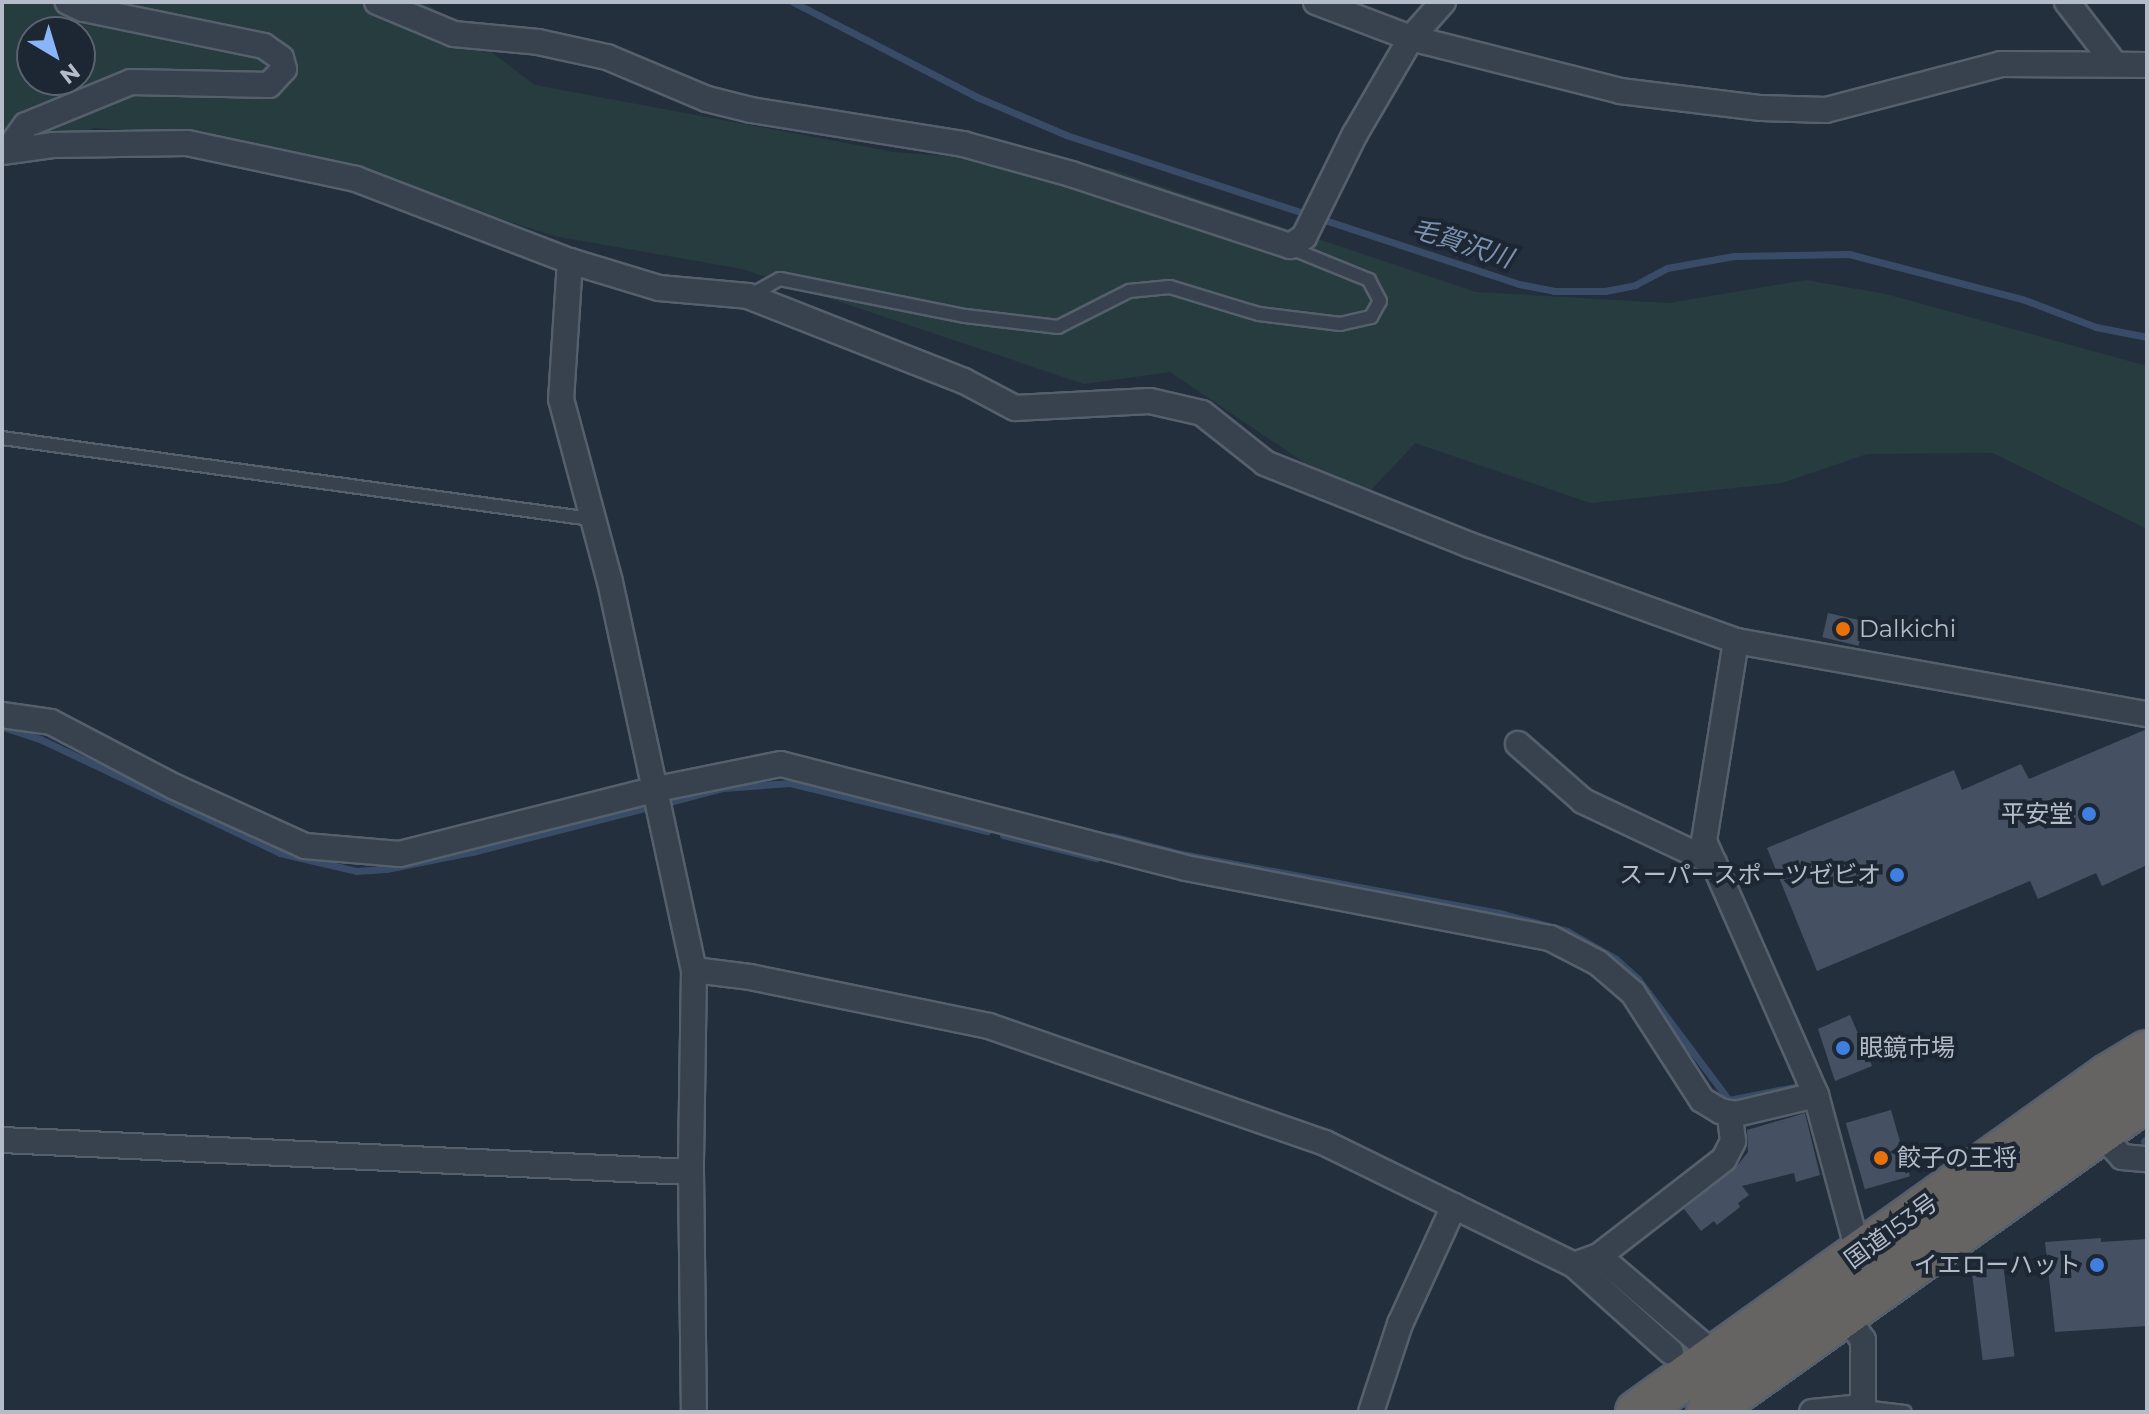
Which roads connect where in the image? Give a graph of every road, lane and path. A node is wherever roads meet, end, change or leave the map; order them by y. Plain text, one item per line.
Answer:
1 (68, 2) edge
2 (377, 2) edge
3 (1316, 2) edge
4 (1443, 2) edge
5 (2067, 2) edge
6 (1411, 38) junction
7 (2114, 63) junction
8 (2147, 65) edge
9 (5, 152) edge
10 (1250, 232) junction
11 (570, 261) junction
12 (748, 296) junction
13 (2, 438) edge
14 (591, 519) junction
15 (1736, 641) junction
16 (2147, 714) edge
17 (2, 715) edge
18 (1518, 744) dead end
19 (657, 789) junction
20 (1714, 863) junction
21 (694, 970) junction
22 (2147, 1052) edge
23 (1816, 1095) junction
24 (2147, 1099) edge
25 (1730, 1115) junction
26 (2099, 1132) junction
27 (2, 1140) edge
28 (2147, 1159) edge
29 (691, 1172) junction
30 (1454, 1206) junction
31 (1859, 1254) junction
32 (1599, 1256) junction
33 (1574, 1265) junction
34 (1844, 1313) junction
35 (1671, 1352) dead end
36 (1716, 1356) junction
37 (1863, 1409) edge
38 (694, 1412) edge
39 (1371, 1412) edge
40 (1637, 1412) edge
41 (1708, 1412) edge
42 (1812, 1412) edge
43 (1905, 1412) edge

1 - 9 street
2 - 10 street
3 - 6 street
4 - 6 street
5 - 7 street
6 - 7 street
6 - 10 street
7 - 8 street
9 - 11 street
10 - 12 lane
11 - 12 street
11 - 14 street
12 - 15 street
13 - 14 lane
14 - 19 street
15 - 16 street
15 - 20 street
17 - 19 street
18 - 20 street
19 - 21 street
19 - 25 street
20 - 23 street
21 - 29 street
21 - 30 street
22 - 31 highway, 国道153号
23 - 25 street
23 - 31 street
24 - 26 highway, 国道153号
25 - 32 street
26 - 28 street
26 - 34 highway, 国道153号
27 - 29 street
29 - 38 street
30 - 33 street
30 - 39 street
31 - 36 highway, 国道153号
32 - 33 street
32 - 36 street
33 - 35 street
34 - 37 street
34 - 41 highway, 国道153号
36 - 40 highway, 国道153号
37 - 42 street
37 - 43 lane

